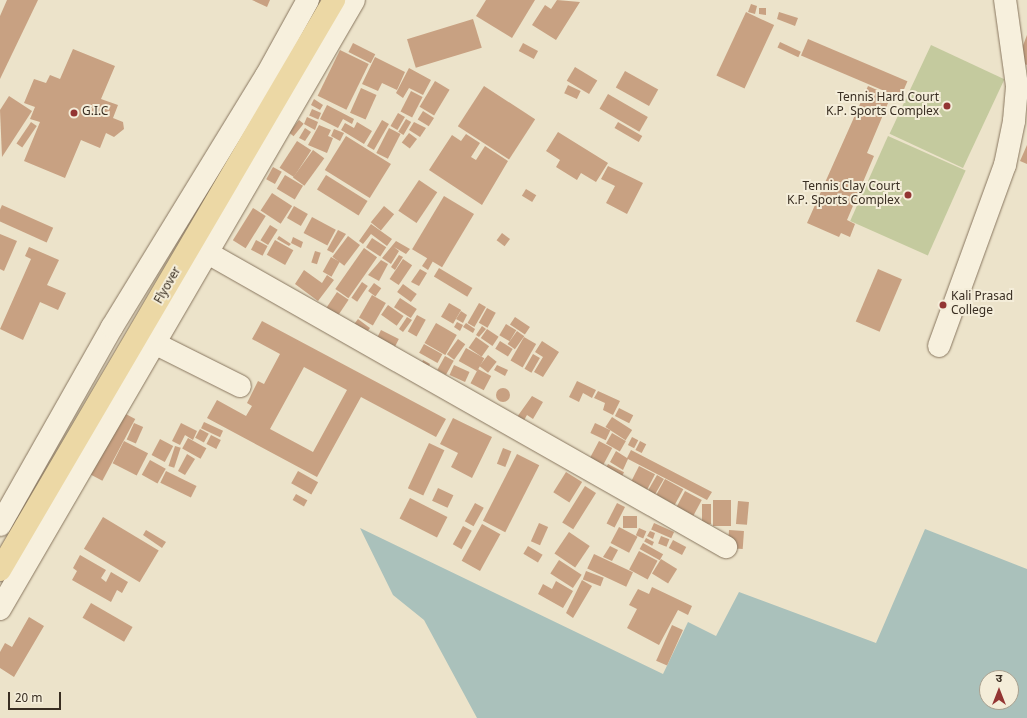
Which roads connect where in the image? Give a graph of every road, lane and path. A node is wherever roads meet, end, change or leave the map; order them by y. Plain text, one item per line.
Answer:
1 (308, 0) edge
2 (334, 0) edge
3 (354, 0) edge
4 (1005, 0) edge
5 (206, 252) junction
6 (154, 343) junction
7 (939, 346) dead end
8 (240, 386) dead end
9 (0, 524) edge
10 (726, 547) dead end
11 (0, 570) edge
12 (0, 609) edge

1 - 9 street
2 - 11 main road, Flyover
3 - 5 street
4 - 7 street
5 - 6 street
5 - 10 street
6 - 8 street
6 - 12 street

